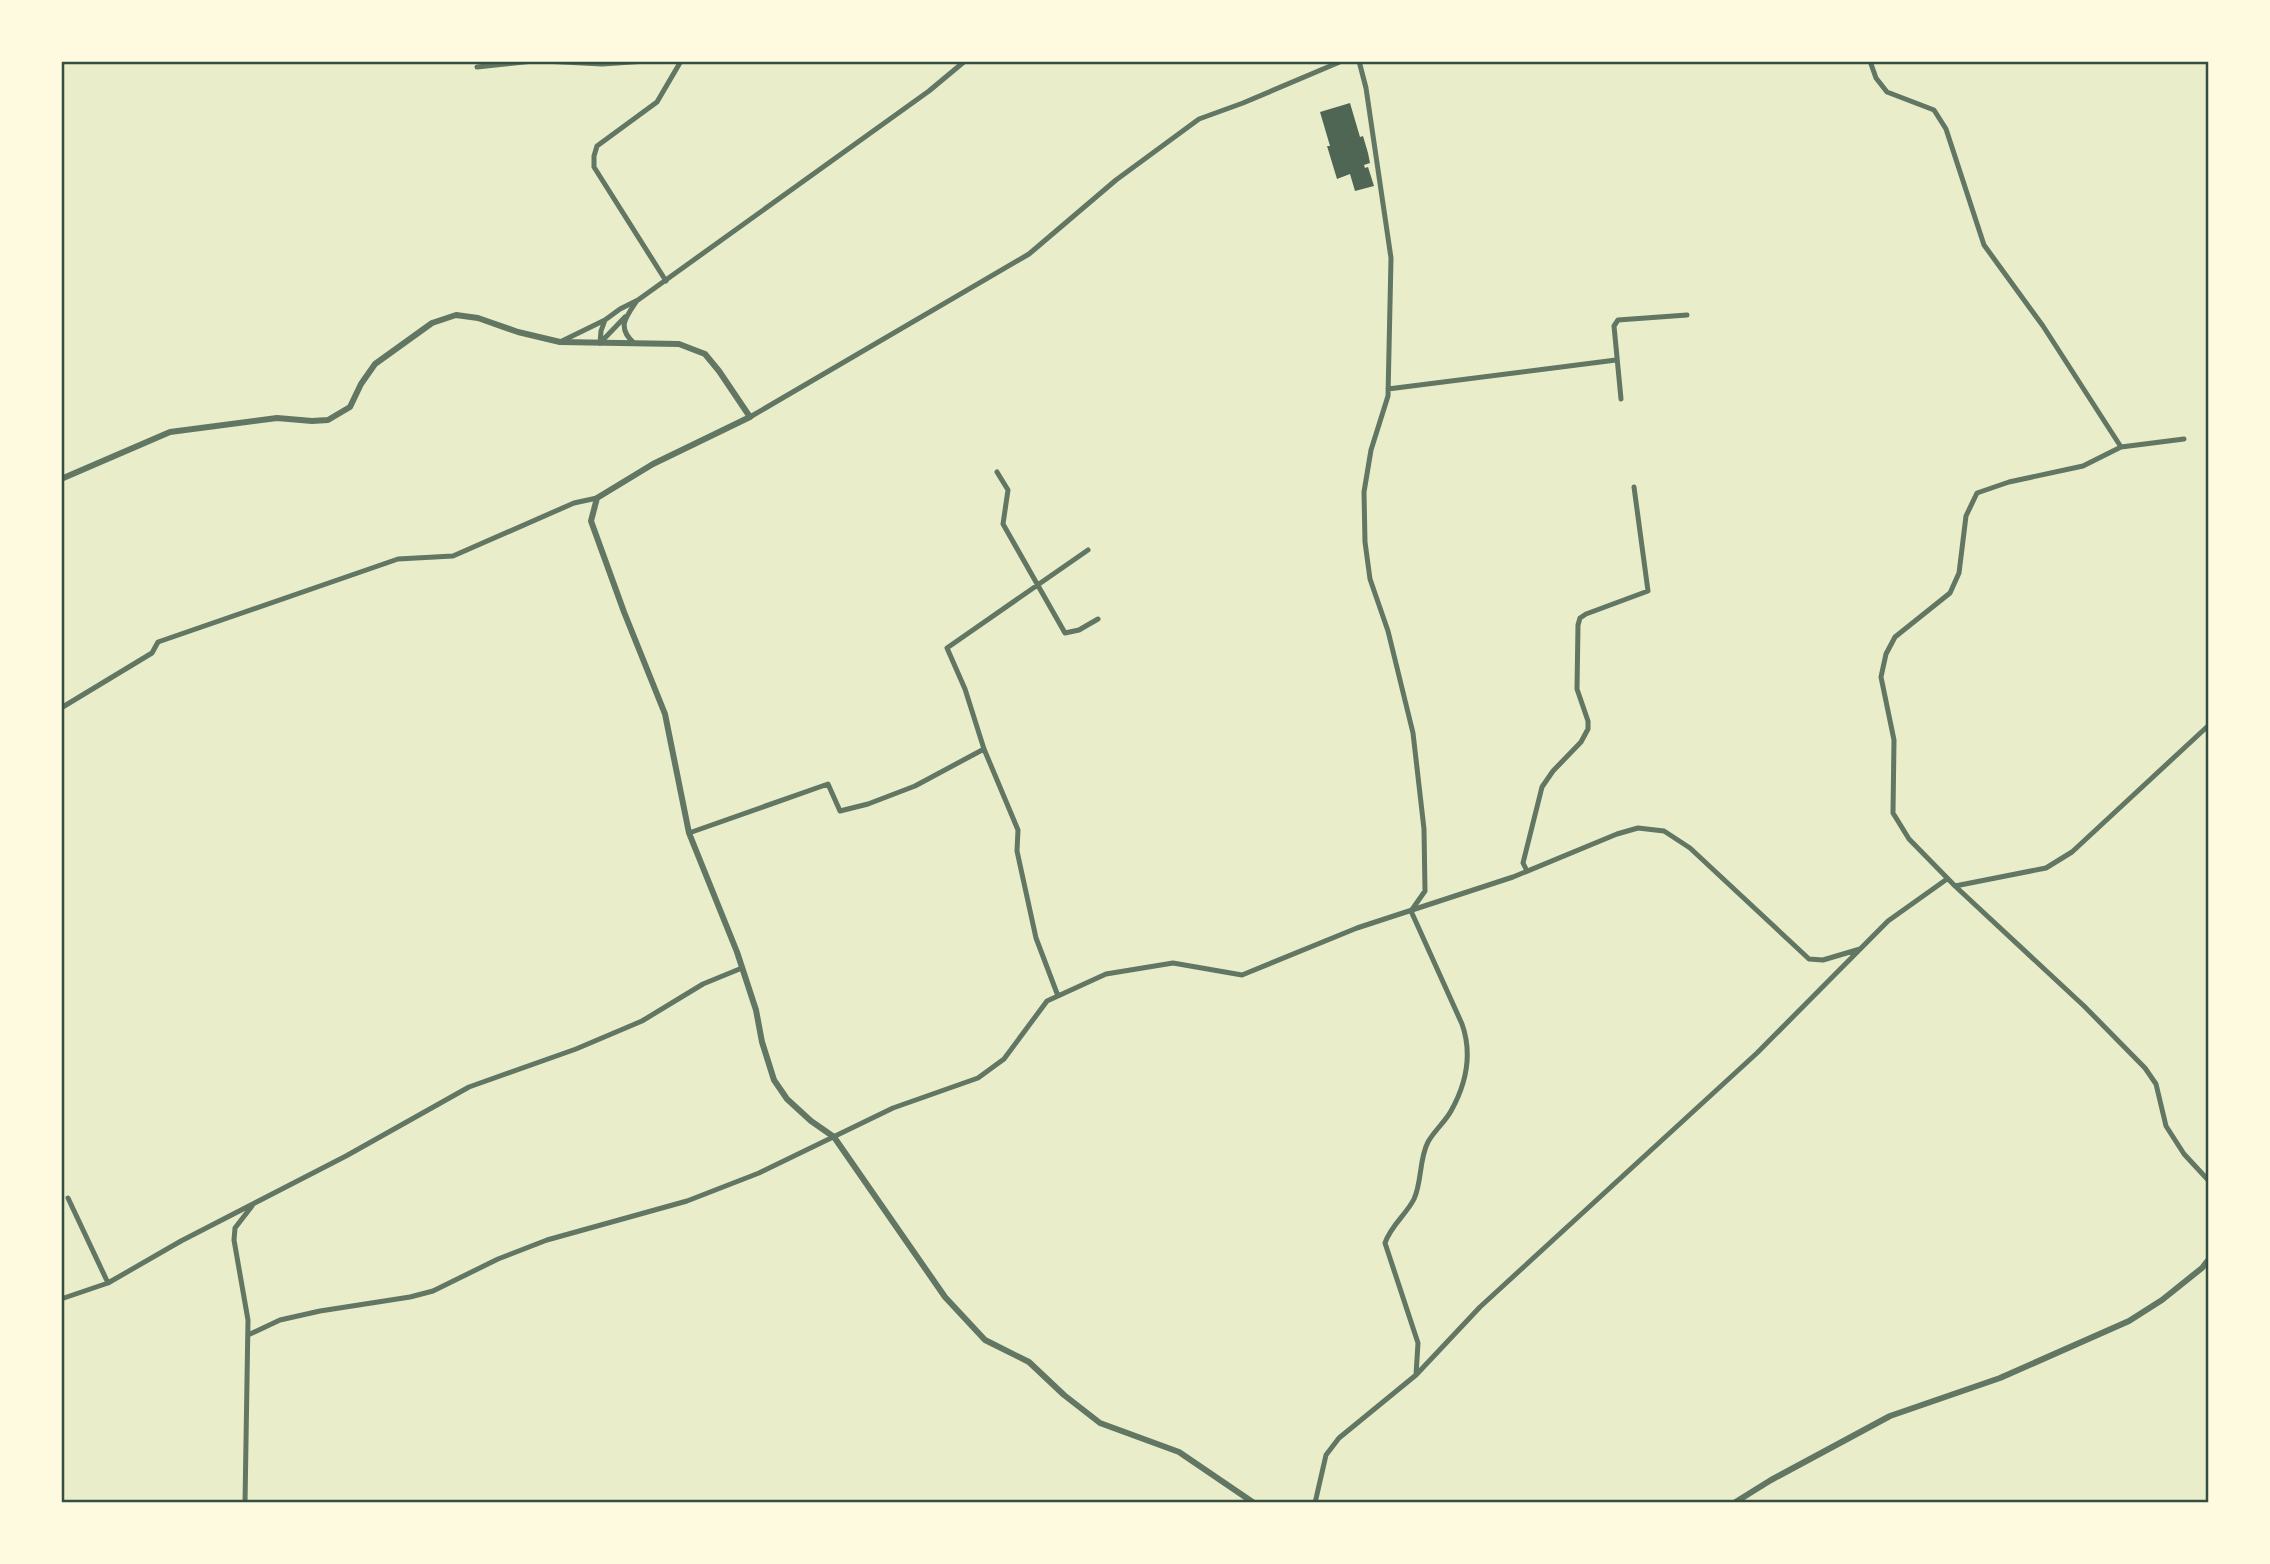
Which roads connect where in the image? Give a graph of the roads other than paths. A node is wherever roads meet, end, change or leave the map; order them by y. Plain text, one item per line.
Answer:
1 (533, 61) edge
2 (542, 61) edge
3 (647, 61) edge
4 (681, 61) edge
5 (965, 61) edge
6 (1342, 61) edge
7 (1359, 61) edge
8 (1870, 61) edge
9 (477, 67) dead end
10 (666, 281) junction
11 (638, 300) junction
12 (1687, 315) dead end
13 (626, 316) junction
14 (605, 320) junction
15 (560, 342) junction
16 (600, 343) junction
17 (634, 343) junction
18 (1616, 360) junction
19 (1388, 389) junction
20 (1621, 399) dead end
21 (750, 417) junction
22 (2184, 439) dead end
23 (2121, 447) junction
24 (997, 472) dead end
25 (61, 479) edge
26 (1634, 487) dead end
27 (597, 498) junction
28 (1088, 550) dead end
29 (1038, 585) junction
30 (1098, 619) dead end
31 (61, 708) edge
32 (2209, 725) edge
33 (984, 749) junction
34 (689, 833) junction
35 (1527, 871) junction
36 (1947, 878) junction
37 (1955, 886) junction
38 (1411, 911) junction
39 (1860, 949) junction
40 (742, 968) junction
41 (1058, 996) junction
42 (834, 1137) junction
43 (2209, 1181) edge
44 (68, 1198) dead end
45 (254, 1203) junction
46 (2209, 1259) edge
47 (108, 1283) junction
48 (61, 1299) edge
49 (248, 1335) junction
50 (1416, 1375) junction
51 (244, 1503) edge
52 (1254, 1503) edge
53 (1315, 1503) edge
54 (1734, 1503) edge

1 - 9 street
2 - 3 street
4 - 10 street
5 - 10 street
6 - 21 street
7 - 19 street
8 - 23 street
10 - 11 street
11 - 13 street
11 - 14 street
12 - 18 street
13 - 16 street
13 - 17 street
14 - 15 street
14 - 16 street
15 - 16 street
15 - 25 street
16 - 17 street
17 - 21 street
18 - 19 street
18 - 20 street
19 - 38 street
21 - 27 street
22 - 23 street
23 - 36 street
24 - 29 street
26 - 35 street
27 - 31 street
27 - 34 street
28 - 29 street
29 - 30 street
29 - 33 street
32 - 37 street
33 - 34 street
33 - 41 street
34 - 40 street
35 - 38 street
35 - 39 street
36 - 37 street
36 - 39 street
37 - 43 street
38 - 41 street
38 - 50 street
39 - 50 street
40 - 42 street
40 - 45 street
41 - 42 street
42 - 49 street
42 - 52 street
44 - 47 street
45 - 47 street
45 - 49 street
46 - 54 street
47 - 48 street
49 - 51 street
50 - 53 street

